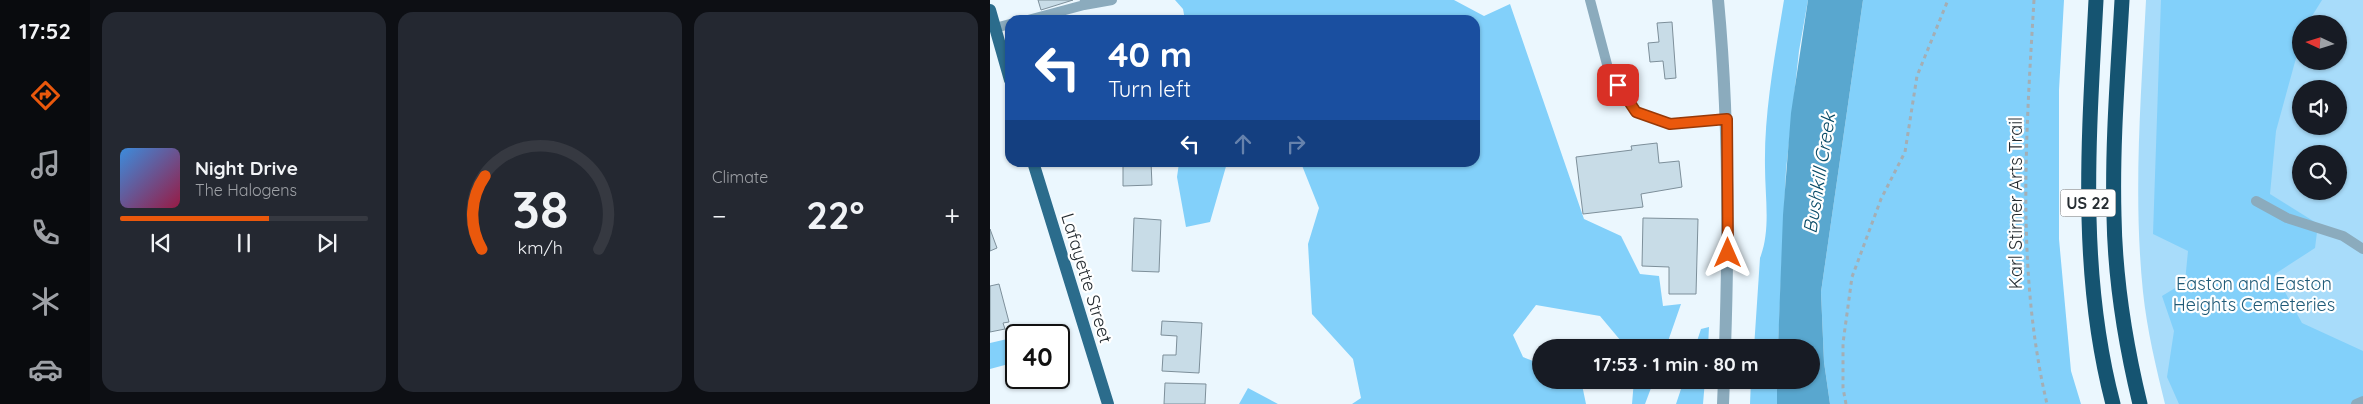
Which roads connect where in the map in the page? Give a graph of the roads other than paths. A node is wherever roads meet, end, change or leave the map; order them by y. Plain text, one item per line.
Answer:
1 (1112, 0) edge
2 (1590, 0) edge
3 (1718, 0) edge
4 (2096, 0) edge
5 (2122, 0) edge
6 (1085, 3) edge
7 (990, 10) edge
8 (1045, 15) edge
9 (1005, 25) edge
10 (995, 28) junction
11 (1005, 63) edge
12 (1727, 119) junction
13 (1035, 167) edge
14 (2256, 201) dead end
15 (2363, 248) edge
16 (1725, 339) edge
17 (1724, 389) edge
18 (2363, 401) edge
19 (1108, 404) edge
20 (1723, 404) edge
21 (2113, 404) edge
22 (2140, 404) edge
23 (2356, 404) edge

1 - 6 lane
2 - 12 lane
3 - 12 street
4 - 21 highway, US 22
5 - 22 highway, US 22
6 - 8 lane
7 - 10 main road
9 - 10 lane
10 - 11 main road
12 - 16 street
13 - 19 main road, Lafayette Street
14 - 15 lane
17 - 20 street
18 - 23 lane

